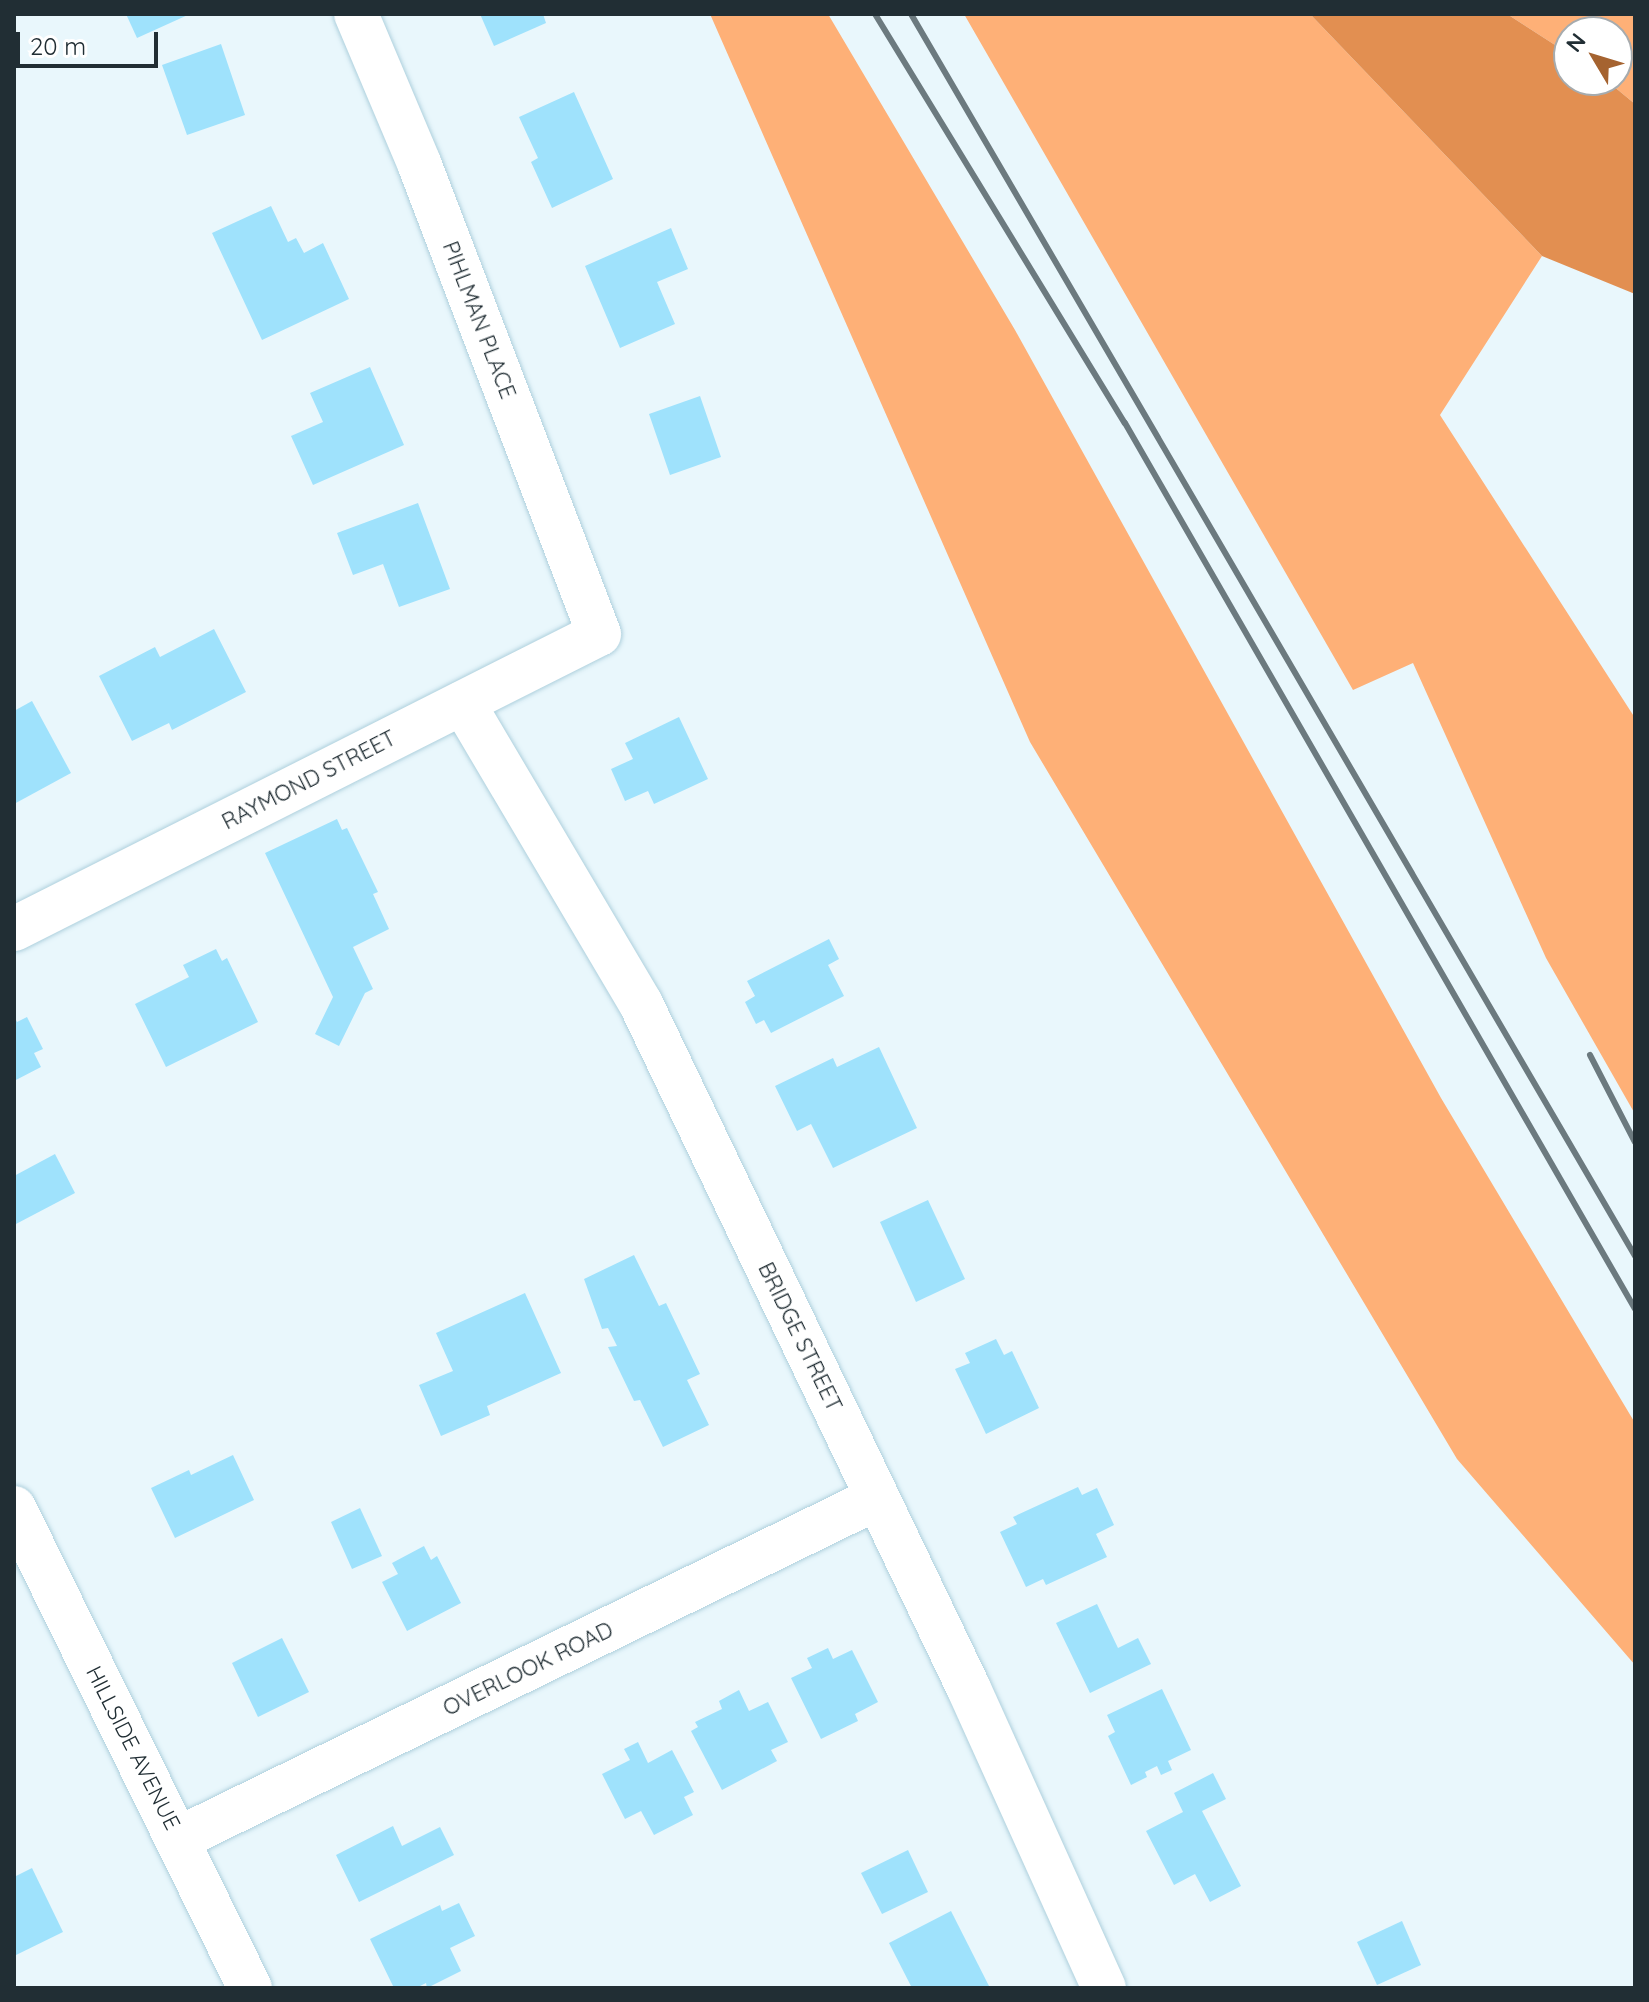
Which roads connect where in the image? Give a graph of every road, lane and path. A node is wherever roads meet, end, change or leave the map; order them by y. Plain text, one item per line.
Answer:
1 (356, 14) edge
2 (597, 628) joint
3 (463, 703) junction
4 (14, 929) edge
5 (877, 1498) junction
6 (14, 1508) edge
7 (178, 1839) junction
8 (250, 1988) edge
9 (1104, 1988) edge

1 - 2 street, PIHLMAN PLACE
2 - 3 street, RAYMOND STREET
3 - 4 street, RAYMOND STREET
3 - 5 street, BRIDGE STREET
5 - 7 street, OVERLOOK ROAD
5 - 9 street, BRIDGE STREET
6 - 7 street, HILLSIDE AVENUE
7 - 8 street, HILLSIDE AVENUE

